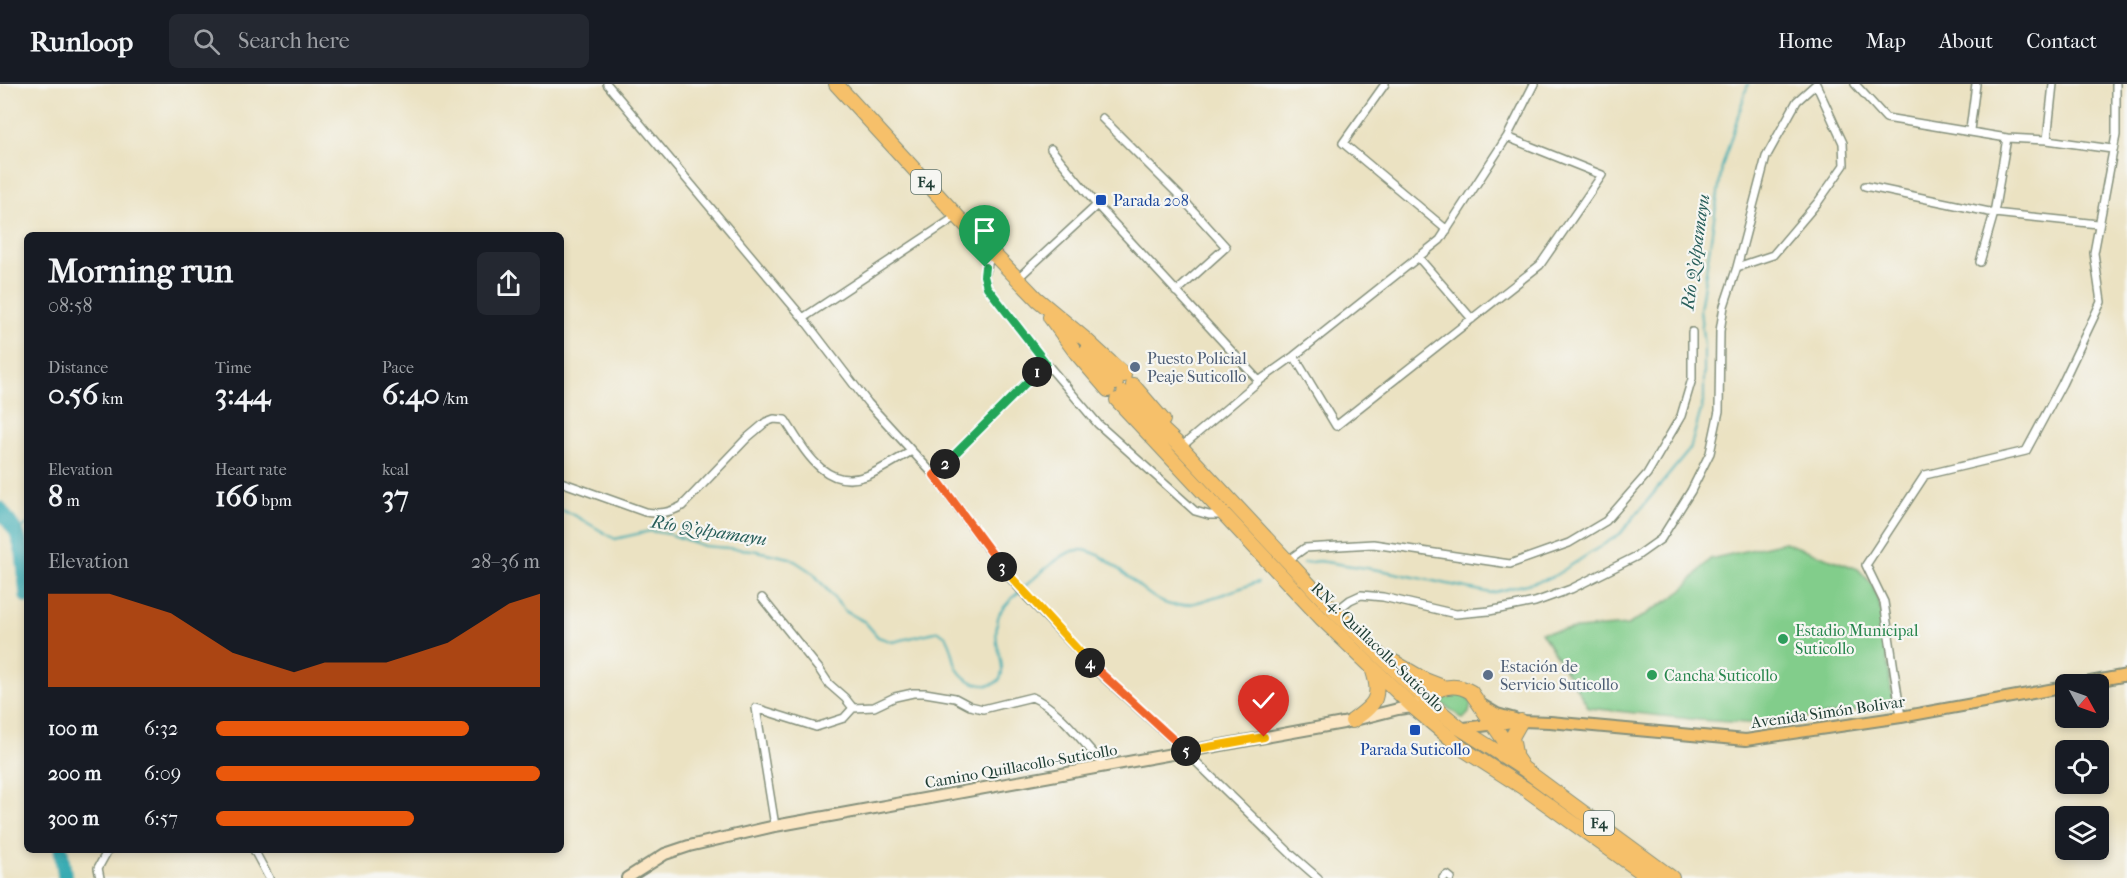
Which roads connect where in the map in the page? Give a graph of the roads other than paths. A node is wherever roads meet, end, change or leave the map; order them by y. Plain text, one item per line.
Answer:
1 (607, 84) edge
2 (836, 84) edge
3 (1385, 84) edge
4 (1534, 84) edge
5 (1816, 84) edge
6 (1855, 84) edge
7 (1976, 84) edge
8 (2053, 84) edge
9 (2116, 84) edge
10 (1102, 118) dead end
11 (1970, 130) junction
12 (1507, 137) junction
13 (2007, 138) junction
14 (2047, 140) junction
15 (1051, 149) dead end
16 (2112, 149) junction
17 (1865, 186) dead end
18 (1097, 205) junction
19 (1994, 213) junction
20 (957, 216) junction
21 (2098, 224) junction
22 (1447, 230) junction
23 (992, 251) junction
24 (1418, 257) junction
25 (1980, 262) dead end
26 (1737, 267) junction
27 (1017, 279) junction
28 (1176, 292) junction
29 (1036, 299) junction
30 (802, 318) junction
31 (1472, 320) junction
32 (1692, 332) dead end
33 (1294, 356) junction
34 (1046, 363) junction
35 (1259, 381) junction
36 (1120, 388) junction
37 (1181, 447) junction
38 (912, 451) junction
39 (934, 475) junction
40 (564, 483) edge
41 (1226, 515) junction
42 (1287, 561) junction
43 (762, 598) dead end
44 (1335, 612) junction
45 (1374, 650) junction
46 (1373, 669) junction
47 (2127, 675) edge
48 (2109, 678) edge
49 (1443, 687) junction
50 (2055, 689) edge
51 (1419, 702) junction
52 (1482, 705) junction
53 (853, 708) junction
54 (1901, 717) junction
55 (1352, 721) junction
56 (1521, 721) junction
57 (1492, 724) junction
58 (1460, 728) junction
59 (1440, 731) junction
60 (1185, 751) junction
61 (1515, 755) junction
62 (1106, 766) junction
63 (1524, 769) junction
64 (775, 826) junction
65 (106, 853) edge
66 (256, 853) edge
67 (100, 878) edge
68 (269, 878) edge
69 (627, 878) edge
70 (1318, 878) edge
71 (1443, 878) edge
72 (1451, 878) edge
73 (1650, 878) edge
74 (1672, 878) edge

1 - 30 street
2 - 20 highway, F4
3 - 22 street
4 - 12 street
5 - 26 street
5 - 26 street
6 - 11 street
7 - 11 street
8 - 14 street
9 - 16 street
10 - 28 street
11 - 13 street
12 - 22 street
12 - 31 street
13 - 14 street
13 - 19 street
14 - 16 street
15 - 18 street
16 - 21 street
17 - 19 street
18 - 27 street
18 - 28 street
19 - 21 street
19 - 25 street
20 - 23 highway, F4
20 - 30 street
21 - 54 street
22 - 24 street
23 - 27 highway, F4
23 - 34 street
24 - 31 street
24 - 33 street
26 - 44 street
27 - 29 highway, F4
28 - 35 street
29 - 36 highway, F4
29 - 36 highway, F4
30 - 38 street
31 - 33 street
32 - 42 street
33 - 35 street
34 - 39 street
34 - 41 street
35 - 37 street
36 - 37 highway, RN4: Quillacollo-Suticollo / F4
36 - 41 highway, RN4: Quillacollo-Suticollo / F4
37 - 42 highway, RN4: Quillacollo-Suticollo / F4
38 - 39 street
38 - 40 street
39 - 60 street
41 - 46 highway, RN4: Quillacollo-Suticollo / F4
42 - 44 highway, RN4: Quillacollo-Suticollo / F4
43 - 53 street
44 - 45 highway, RN4: Quillacollo-Suticollo / F4
45 - 49 highway
45 - 51 highway, RN4: Quillacollo-Suticollo / F4
46 - 51 highway, RN4: Quillacollo-Suticollo / F4
46 - 55 highway
47 - 48 main road
49 - 51 highway
49 - 52 highway
50 - 54 main road, Avenida Simón Bolivar
51 - 55 main road, Camino Quillacollo-Suticollo
51 - 58 highway, RN4: Quillacollo-Suticollo / F4
51 - 59 highway, RN4: Quillacollo-Suticollo / F4
52 - 56 main road, Avenida Simón Bolivar
52 - 57 highway
53 - 62 street
53 - 64 street
54 - 56 main road, Avenida Simón Bolivar
55 - 60 main road, Camino Quillacollo-Suticollo
56 - 57 main road, Avenida Simón Bolivar
56 - 61 highway
57 - 58 main road, Avenida Simón Bolivar
57 - 61 highway
58 - 59 main road, Avenida Simón Bolivar
58 - 63 highway, RN4: Quillacollo-Suticollo / F4
59 - 73 highway, RN4: Quillacollo-Suticollo / F4
60 - 62 main road, Camino Quillacollo-Suticollo
60 - 70 street
61 - 63 highway
62 - 64 main road, Camino Quillacollo-Suticollo
63 - 74 highway, RN4: Quillacollo-Suticollo / F4
64 - 69 main road, Camino Quillacollo-Suticollo
65 - 67 street
66 - 68 street
71 - 72 street

